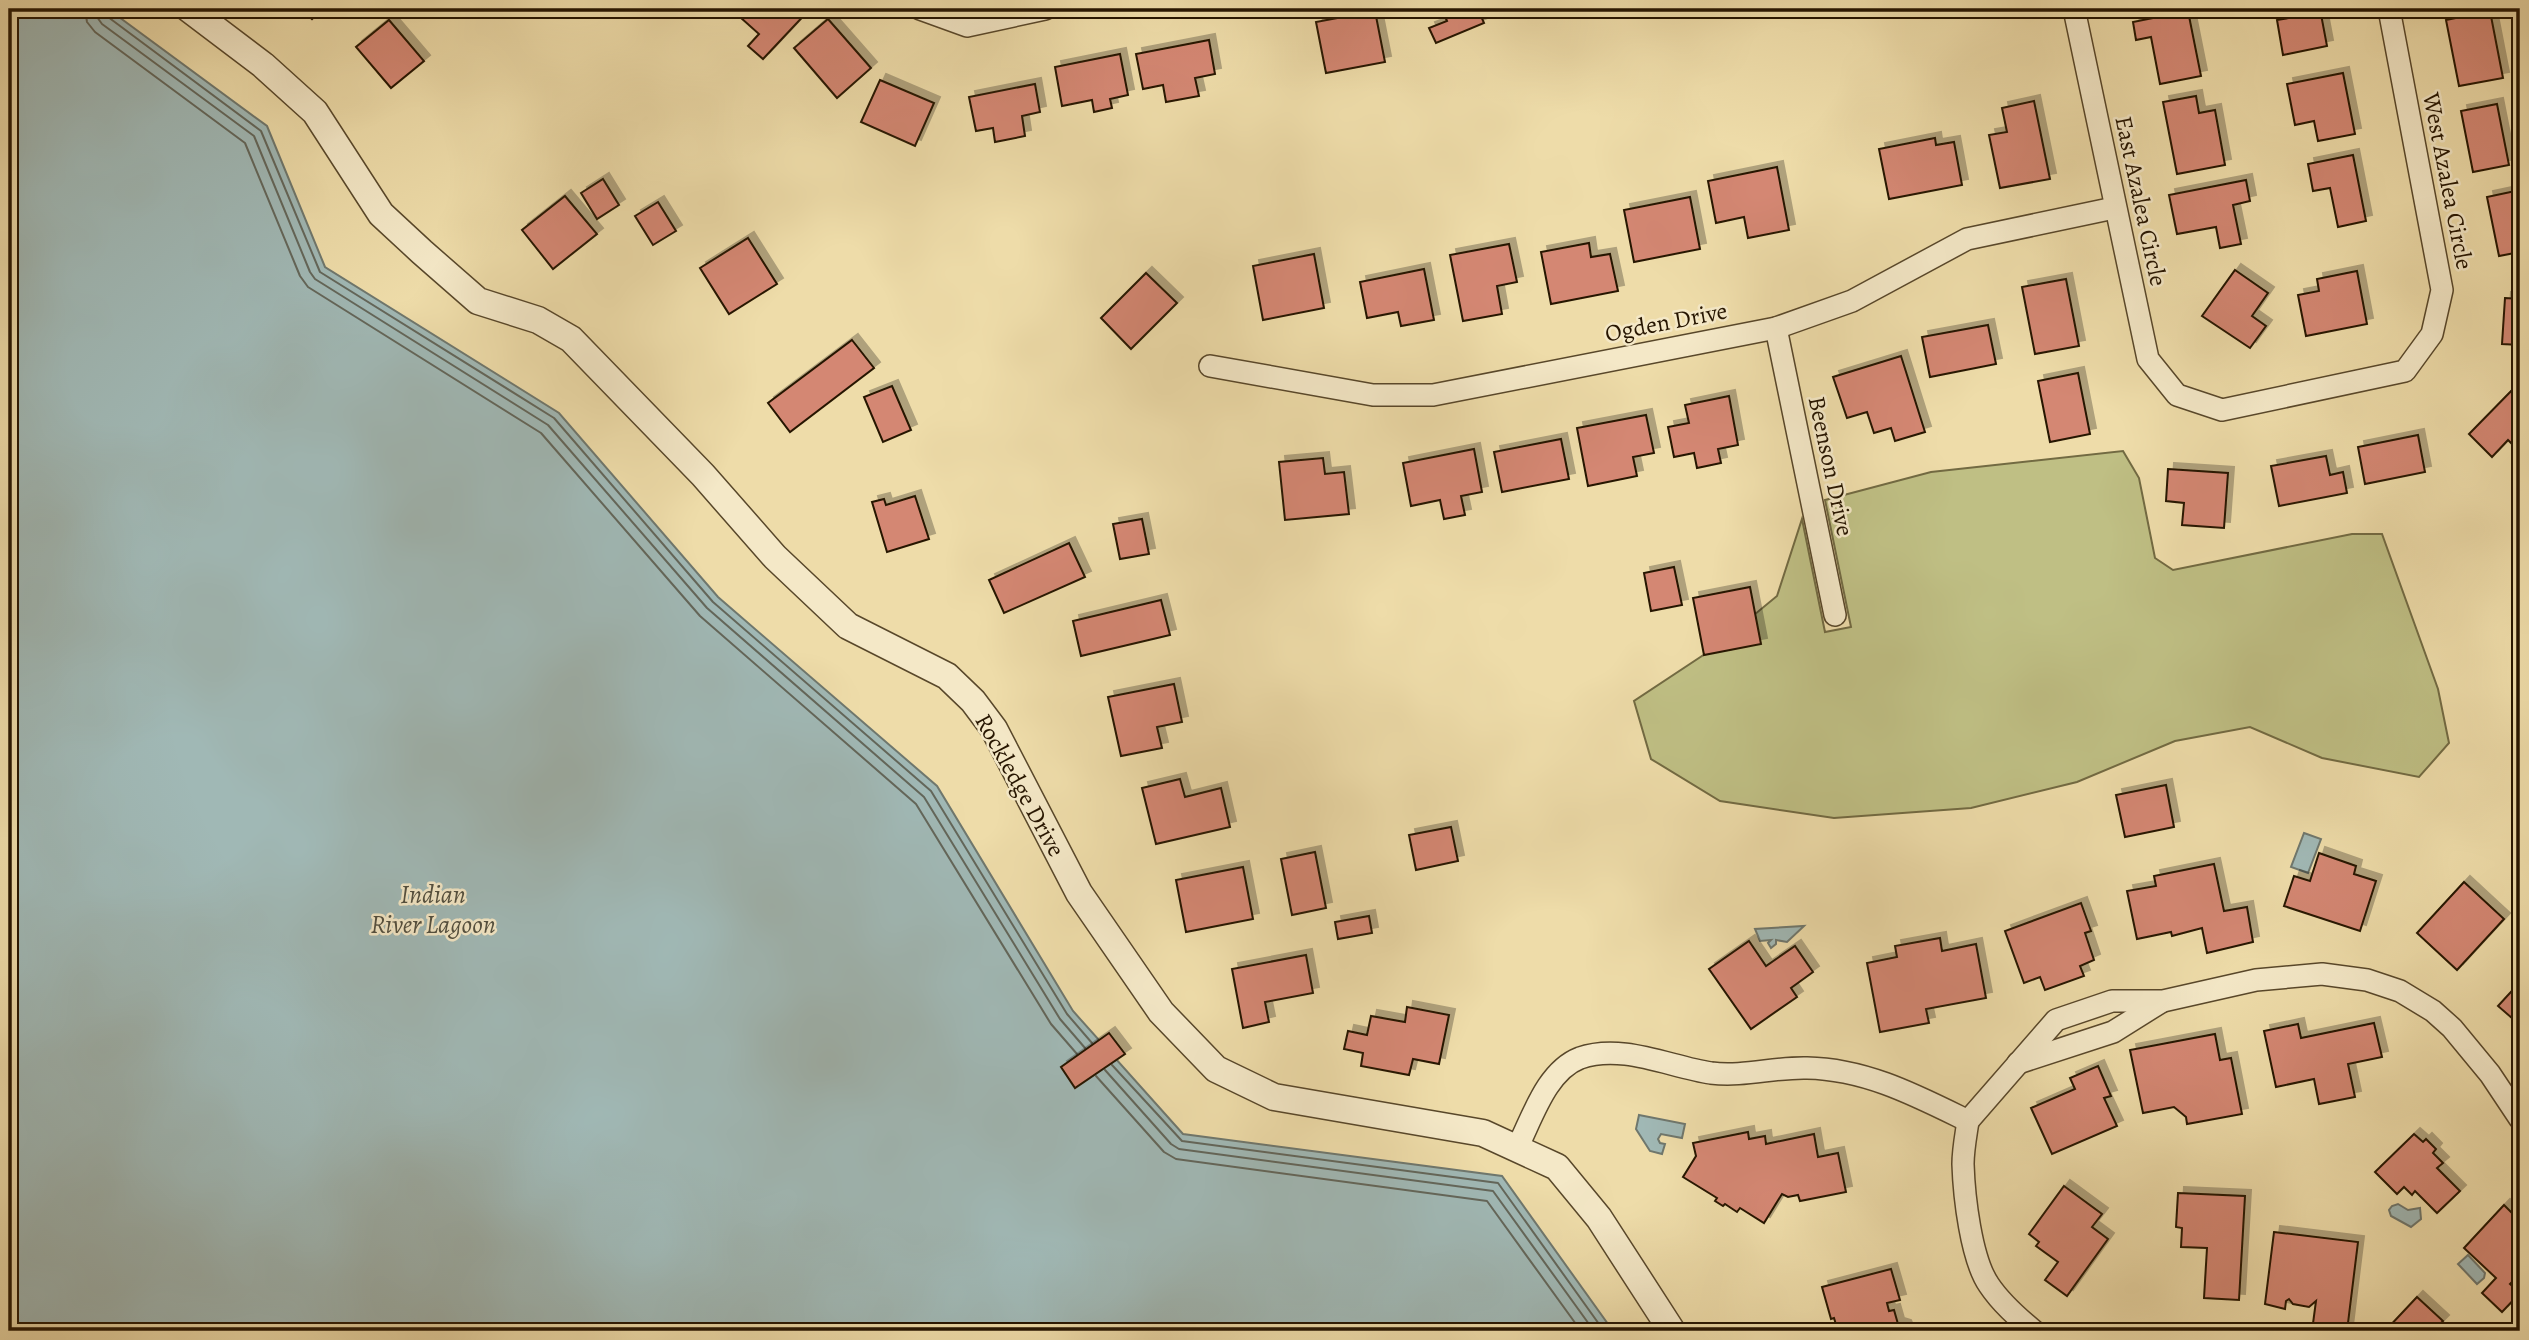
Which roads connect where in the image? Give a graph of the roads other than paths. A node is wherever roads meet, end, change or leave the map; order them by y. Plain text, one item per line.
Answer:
1 (189, 9) edge
2 (920, 9) edge
3 (1045, 9) edge
4 (2074, 9) edge
5 (2389, 9) edge
6 (2114, 208) junction
7 (1776, 328) junction
8 (1210, 366) dead end
9 (2177, 395) joint
10 (1835, 615) dead end
11 (2163, 1001) junction
12 (2018, 1063) junction
13 (2520, 1119) edge
14 (1968, 1121) junction
15 (1517, 1148) junction
16 (1672, 1331) edge
17 (2034, 1331) edge

1 - 15 street, Rockledge Drive
2 - 3 street
4 - 6 street, East Azalea Circle
5 - 9 street, West Azalea Circle
6 - 7 street, Ogden Drive
6 - 9 street, East Azalea Circle
7 - 8 street, Ogden Drive
7 - 10 street, Beenson Drive
11 - 12 street
11 - 12 street
11 - 13 street
12 - 14 street
14 - 15 street
14 - 17 street
15 - 16 street, Rockledge Drive

